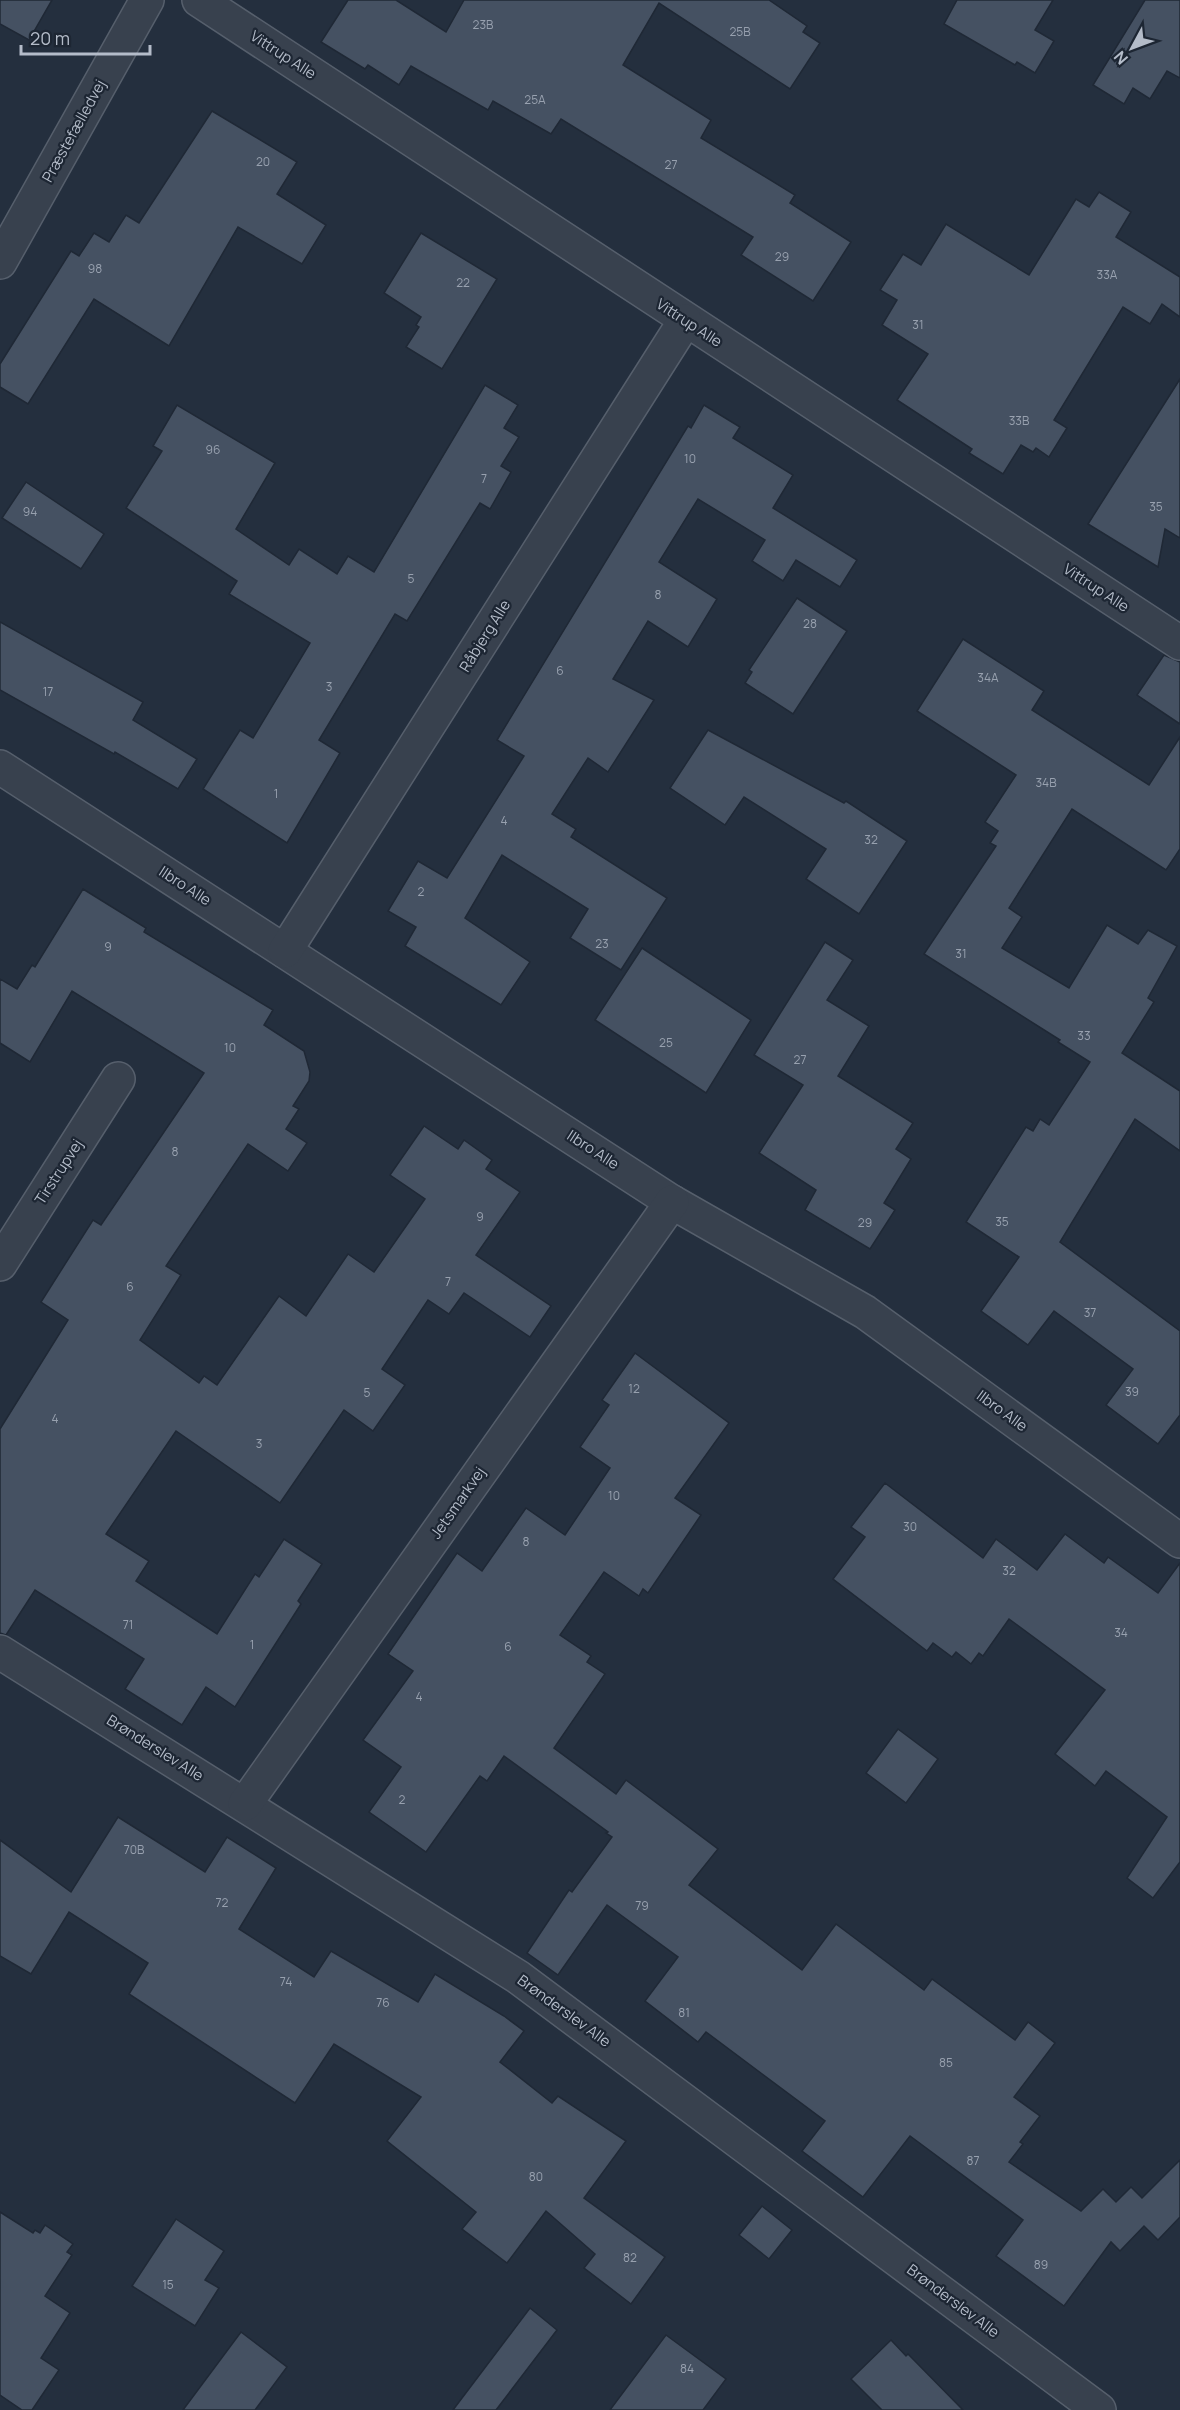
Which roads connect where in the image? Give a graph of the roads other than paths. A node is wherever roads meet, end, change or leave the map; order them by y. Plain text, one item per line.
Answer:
1 (147, 0) edge
2 (199, 0) edge
3 (0, 261) edge
4 (685, 321) junction
5 (1180, 643) edge
6 (0, 767) edge
7 (285, 951) junction
8 (118, 1079) dead end
9 (672, 1202) junction
10 (0, 1264) edge
11 (1180, 1540) edge
12 (0, 1652) edge
13 (245, 1804) junction
14 (1099, 2410) edge

1 - 3 street, Præstefælledvej
2 - 4 street, Vittrup Alle
4 - 5 street, Vittrup Alle
4 - 7 street, Råbjerg Alle
6 - 7 street, Ilbro Alle
7 - 9 street, Ilbro Alle
8 - 10 street, Tirstrupvej
9 - 11 street, Ilbro Alle
9 - 13 street, Jetsmarkvej
12 - 13 street, Brønderslev Alle
13 - 14 street, Brønderslev Alle

